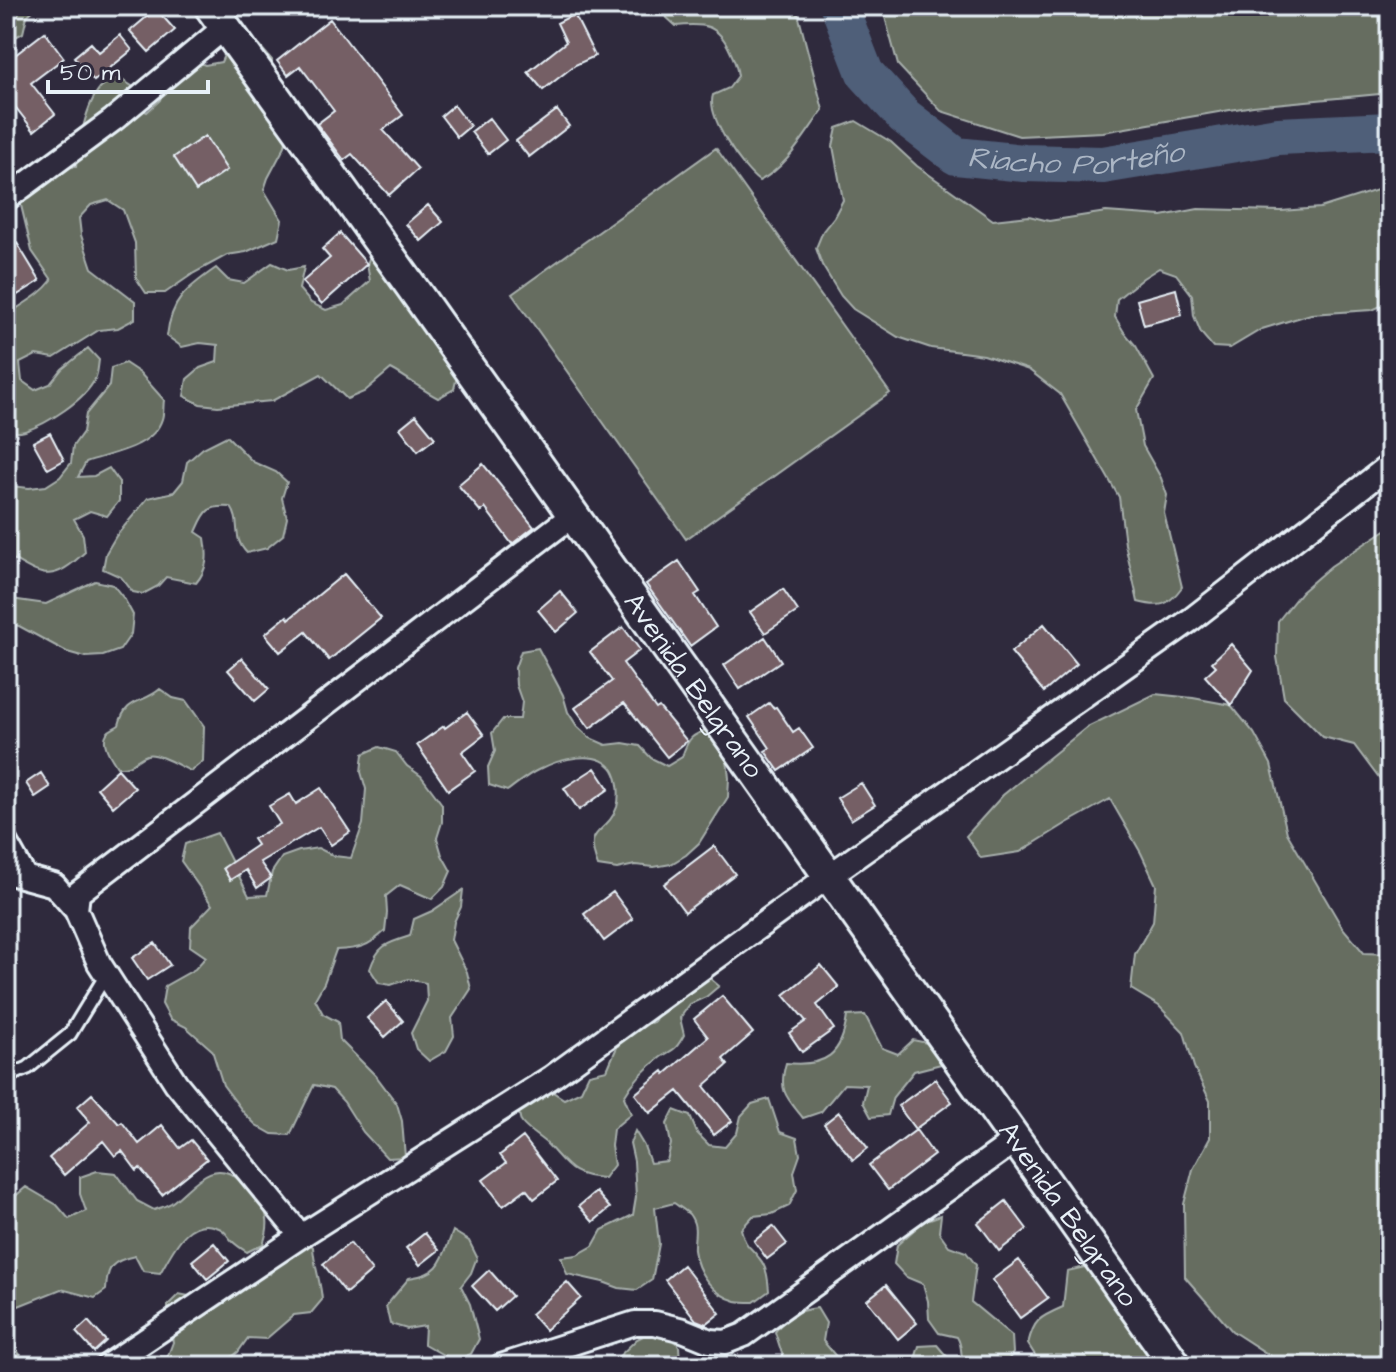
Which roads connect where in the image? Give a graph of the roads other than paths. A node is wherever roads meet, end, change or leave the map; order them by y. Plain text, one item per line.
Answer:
1 (218, 16) edge
2 (6, 199) edge
3 (1390, 465) edge
4 (573, 515) junction
5 (6, 843) edge
6 (16, 875) edge
7 (829, 876) junction
8 (76, 910) junction
9 (106, 974) junction
10 (6, 1077) edge
11 (1016, 1140) junction
12 (301, 1236) junction
13 (107, 1366) edge
14 (501, 1366) edge
15 (1176, 1366) edge

1 - 2 street
1 - 4 street, Avenida Belgrano
3 - 7 street
4 - 7 street, Avenida Belgrano
4 - 8 street
5 - 6 street
6 - 8 street
7 - 11 street, Avenida Belgrano
7 - 12 street
8 - 9 street
9 - 10 lane
9 - 12 street
11 - 14 street
11 - 15 street, Avenida Belgrano
12 - 13 street

